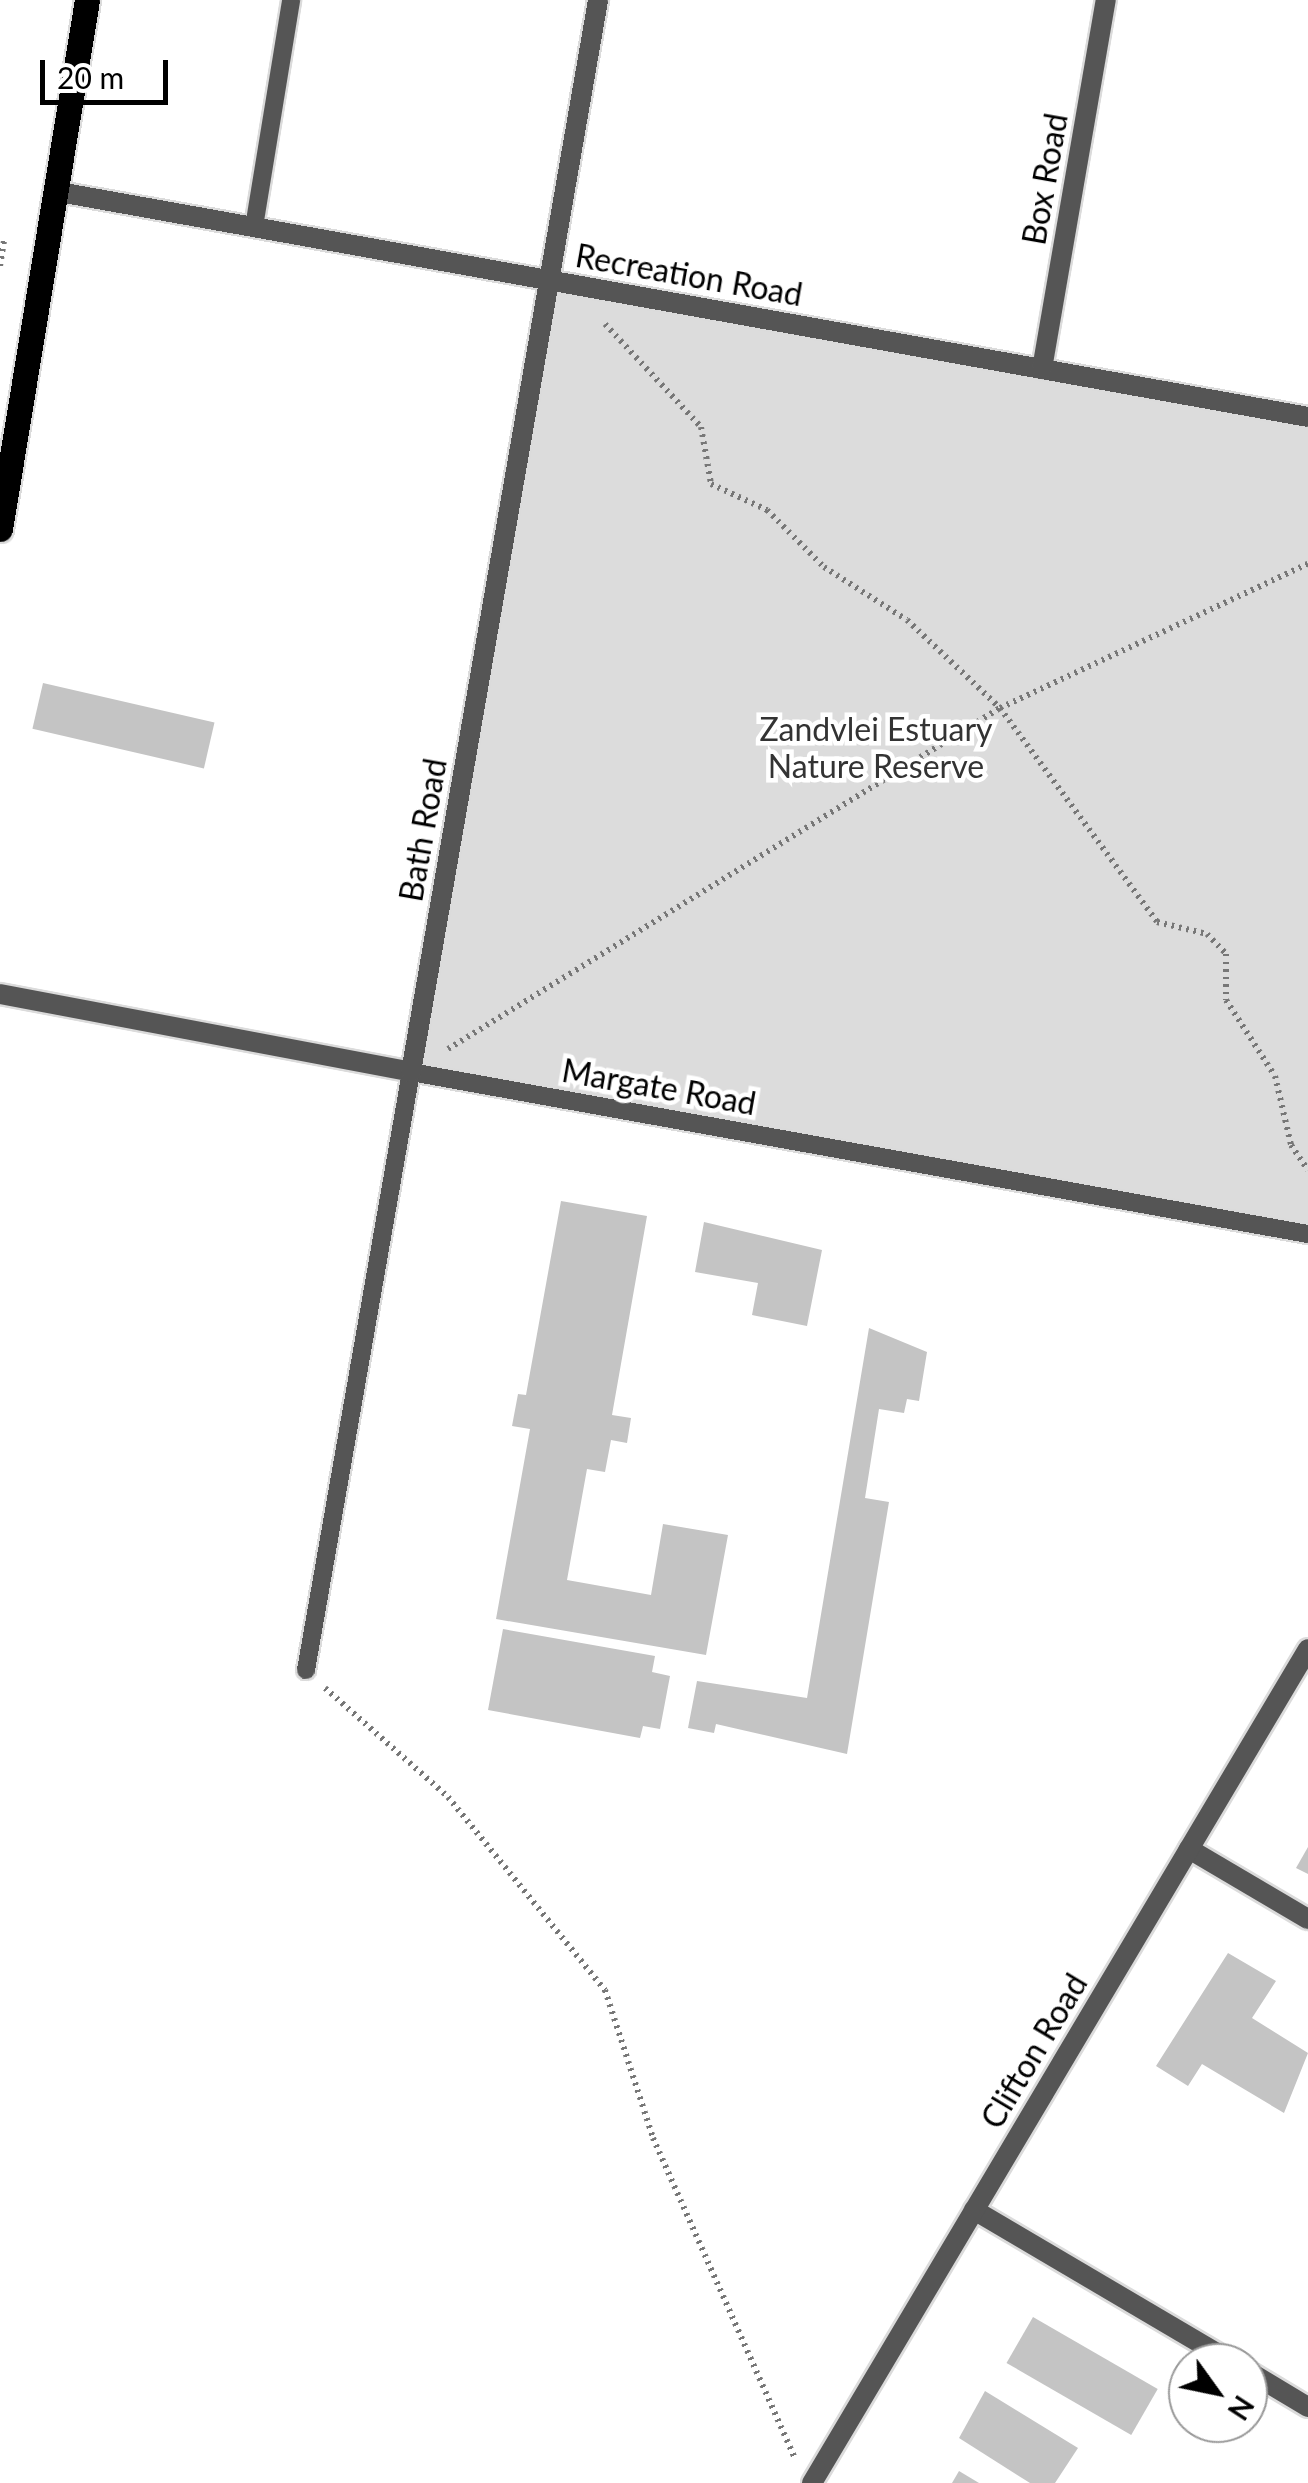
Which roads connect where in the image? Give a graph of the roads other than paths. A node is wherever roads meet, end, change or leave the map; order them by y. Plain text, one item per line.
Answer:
1 (87, 0) edge
2 (291, 0) edge
3 (598, 0) edge
4 (1106, 0) edge
5 (59, 192) junction
6 (254, 227) junction
7 (558, 282) junction
8 (1042, 369) junction
9 (1308, 417) edge
10 (0, 529) edge
11 (0, 994) edge
12 (411, 1072) junction
13 (1308, 1234) edge
14 (1308, 1649) edge
15 (306, 1670) road end
16 (1189, 1848) junction
17 (1308, 1918) edge
18 (974, 2210) junction
19 (1200, 2343) edge
20 (1268, 2384) edge
21 (1308, 2407) edge
22 (805, 2474) edge

1 - 5 main road
2 - 6 lane
3 - 7 street, Bath Road
4 - 8 street, Box Road
5 - 6 street, Recreation Road
5 - 10 main road
6 - 7 street, Recreation Road
7 - 8 street, Recreation Road
7 - 12 street, Bath Road
8 - 9 street, Recreation Road
11 - 12 street, Margate Road
12 - 13 lane, Margate Road
12 - 15 lane, Bath Road
14 - 16 street, Clifton Road
16 - 17 street
16 - 18 street, Clifton Road
18 - 19 street
18 - 22 street, Clifton Road
20 - 21 street

